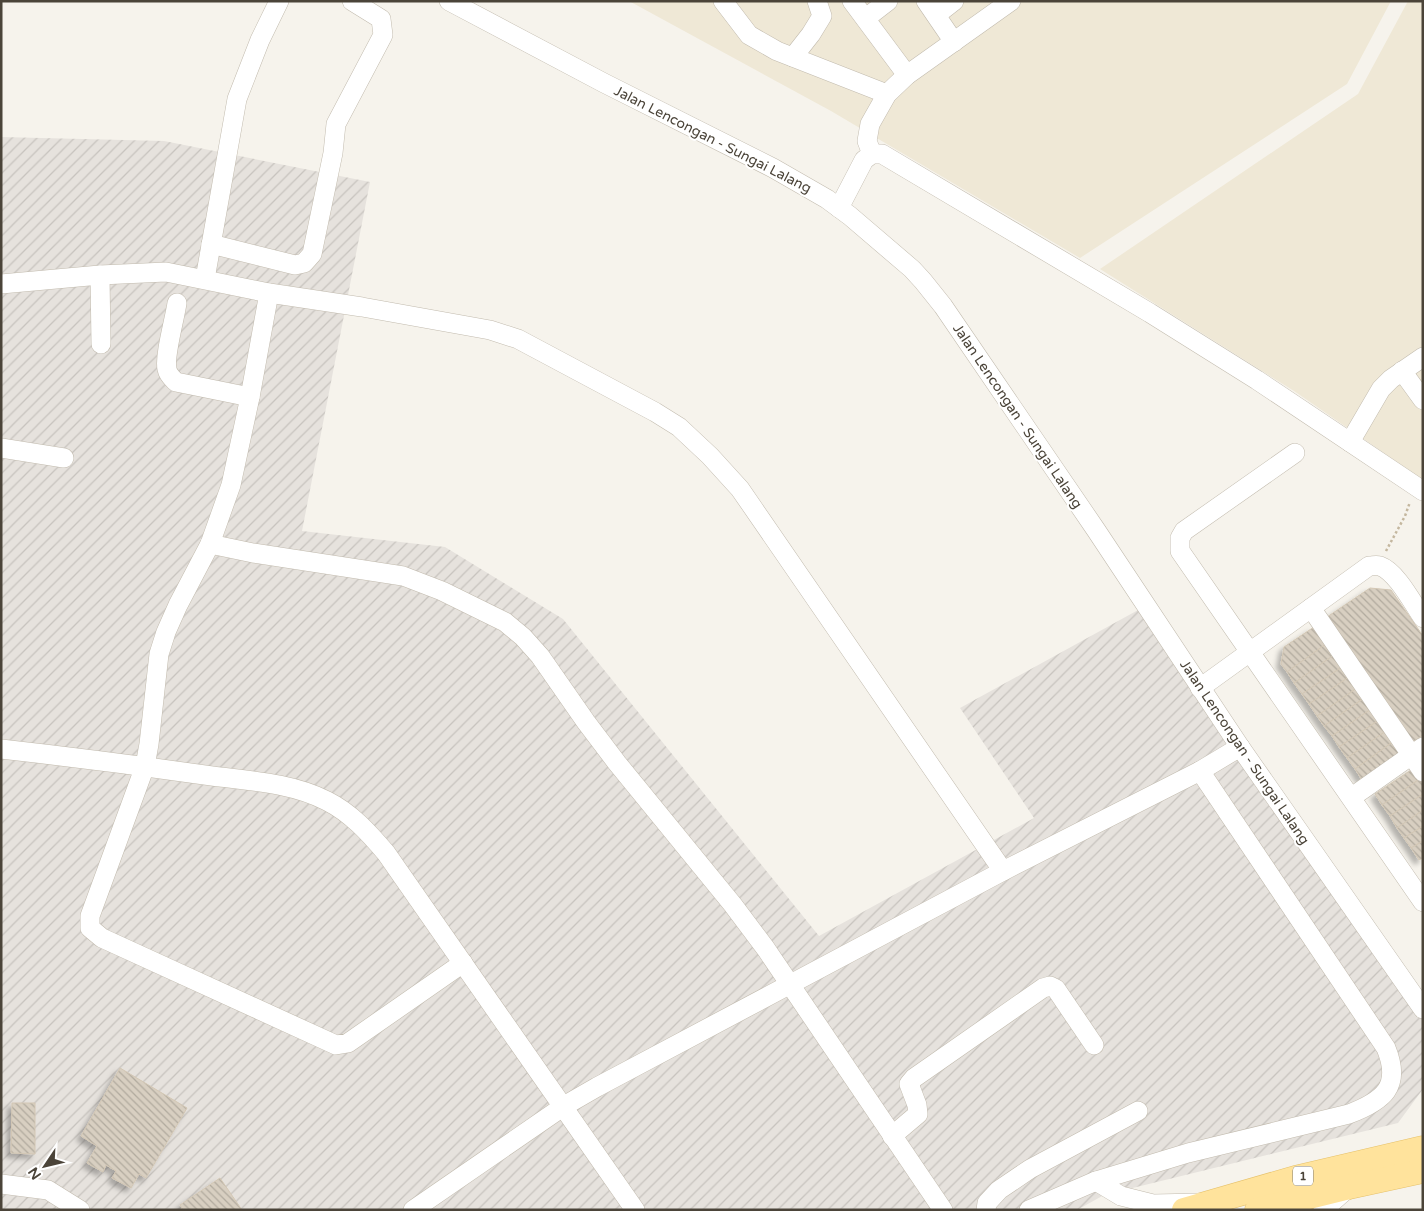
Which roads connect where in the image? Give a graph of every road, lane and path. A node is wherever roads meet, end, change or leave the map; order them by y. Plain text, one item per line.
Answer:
1 (279, 1) edge
2 (352, 1) edge
3 (449, 1) edge
4 (723, 1) edge
5 (817, 1) edge
6 (852, 1) edge
7 (888, 1) edge
8 (954, 1) edge
9 (1011, 1) edge
10 (931, 8) edge
11 (866, 18) junction
12 (954, 42) junction
13 (793, 57) junction
14 (907, 75) junction
15 (887, 94) junction
16 (872, 154) junction
17 (839, 208) junction
18 (211, 244) junction
19 (100, 275) junction
20 (205, 279) junction
21 (1, 284) edge
22 (269, 293) junction
23 (177, 303) dead end
24 (102, 344) dead end
25 (1423, 357) edge
26 (1402, 371) junction
27 (250, 397) junction
28 (1423, 400) edge
29 (1350, 442) junction
30 (1, 448) edge
31 (1295, 453) dead end
32 (64, 458) dead end
33 (1419, 488) edge
34 (210, 544) junction
35 (1378, 565) junction
36 (1310, 608) junction
37 (1423, 618) edge
38 (1251, 652) junction
39 (1200, 688) junction
40 (1240, 748) junction
41 (1, 749) edge
42 (1417, 752) edge
43 (145, 766) junction
44 (1200, 771) junction
45 (1423, 772) edge
46 (1352, 797) junction
47 (1004, 871) junction
48 (1423, 902) edge
49 (463, 963) junction
50 (789, 985) junction
51 (1423, 1009) edge
52 (1094, 1045) dead end
53 (564, 1106) junction
54 (1138, 1111) dead end
55 (892, 1136) junction
56 (1416, 1146) edge
57 (1423, 1171) edge
58 (1096, 1181) junction
59 (1, 1184) edge
60 (1349, 1187) junction
61 (1194, 1206) edge
62 (80, 1210) edge
63 (413, 1210) edge
64 (635, 1210) edge
65 (943, 1210) edge
66 (986, 1210) edge
67 (1029, 1210) edge
68 (1257, 1210) edge
69 (1323, 1210) edge

1 - 18 street
2 - 18 street
3 - 17 street, Jalan Lencongan - Sungai Lalang
4 - 13 street
5 - 13 street
6 - 11 street
7 - 11 street
8 - 10 street
9 - 12 street
10 - 12 street
11 - 14 street
12 - 14 street
13 - 15 street
14 - 15 street
15 - 16 street
16 - 17 street
16 - 29 street
17 - 39 street, Jalan Lencongan - Sungai Lalang
18 - 20 street
19 - 20 street
19 - 21 street
19 - 24 street
20 - 22 street
22 - 27 street
22 - 47 street
23 - 27 street
25 - 26 street
26 - 28 street
26 - 29 street
27 - 34 street
29 - 33 street
30 - 32 street
31 - 38 street
33 - 35 path
34 - 43 street
34 - 50 street
35 - 36 street
35 - 37 street
36 - 38 street
36 - 42 street
38 - 39 street
38 - 46 street
39 - 40 street, Jalan Lencongan - Sungai Lalang
40 - 44 street
40 - 51 street, Jalan Lencongan - Sungai Lalang
41 - 43 street
42 - 45 street
42 - 46 street
43 - 49 street
43 - 49 street
44 - 47 street
44 - 58 street
46 - 48 street
47 - 50 street
49 - 53 street
50 - 53 street
50 - 55 street
52 - 55 street
53 - 63 street
53 - 64 street
54 - 66 street
55 - 65 street
56 - 61 main road, 1
57 - 60 main road, 1
58 - 61 street
58 - 67 street
59 - 62 street
60 - 68 main road, 1
60 - 69 street

